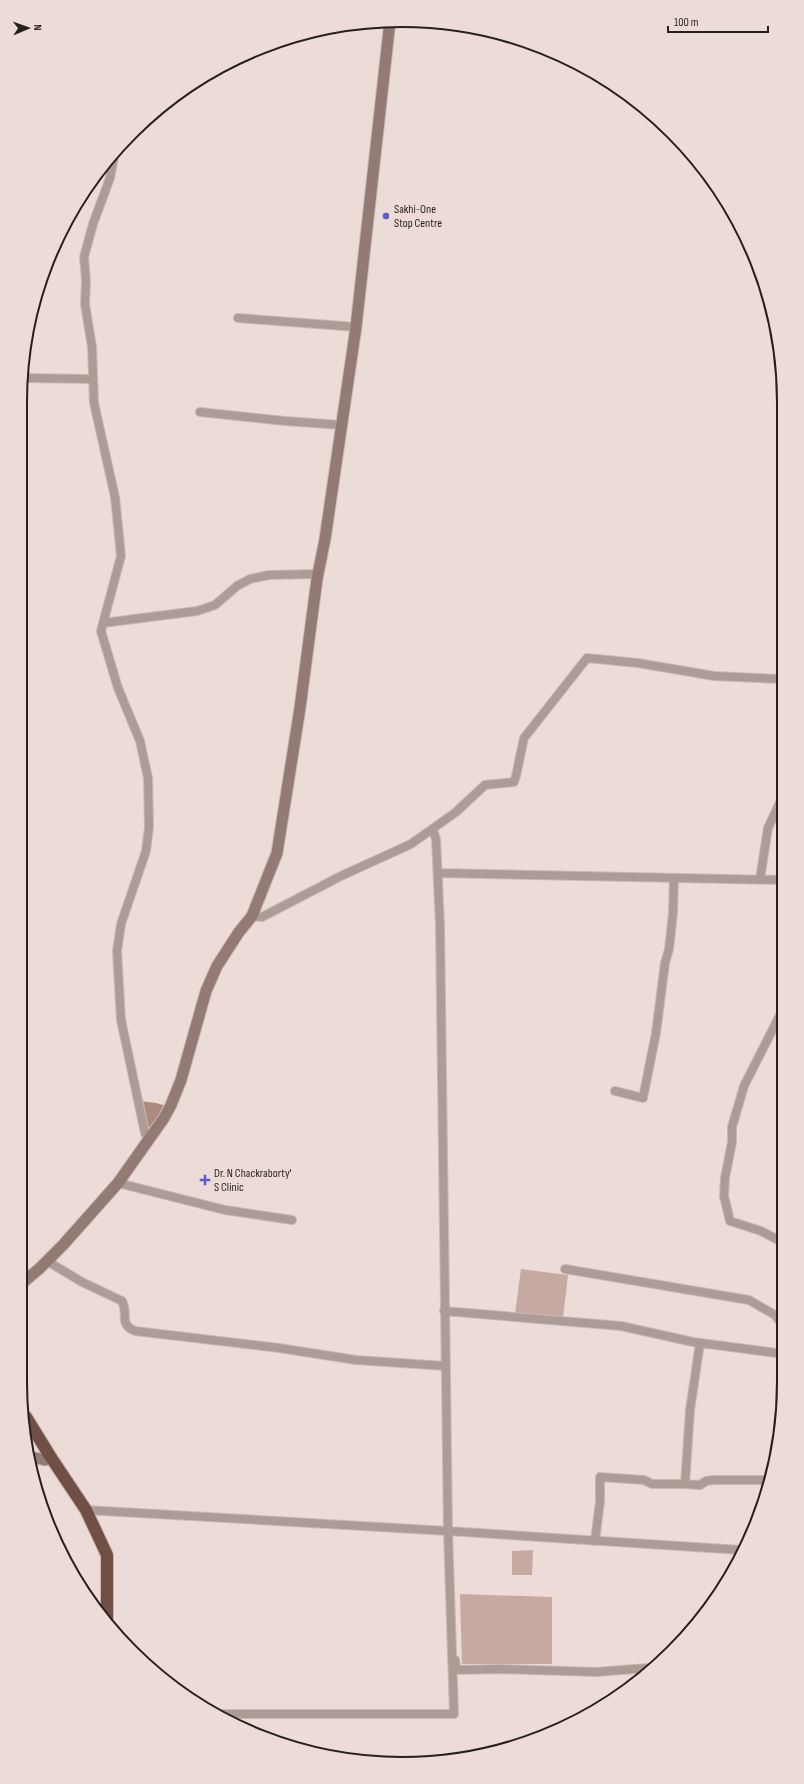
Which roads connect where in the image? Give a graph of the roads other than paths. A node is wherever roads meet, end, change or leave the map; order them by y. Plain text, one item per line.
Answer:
1 (389, 28) edge
2 (113, 164) edge
3 (238, 318) dead end
4 (356, 327) junction
5 (28, 378) edge
6 (93, 379) junction
7 (200, 412) dead end
8 (341, 425) junction
9 (318, 574) junction
10 (103, 623) junction
11 (777, 679) edge
12 (777, 809) edge
13 (433, 830) junction
14 (438, 873) junction
15 (674, 878) junction
16 (760, 879) junction
17 (777, 880) edge
18 (252, 916) junction
19 (777, 1021) edge
20 (615, 1091) dead end
21 (149, 1140) junction
22 (118, 1183) junction
23 (292, 1220) dead end
24 (777, 1239) edge
25 (47, 1261) junction
26 (565, 1269) dead end
27 (27, 1279) edge
28 (444, 1311) junction
29 (777, 1318) edge
30 (700, 1343) junction
31 (777, 1353) edge
32 (445, 1366) junction
33 (29, 1422) edge
34 (50, 1456) junction
35 (35, 1458) edge
36 (764, 1480) edge
37 (685, 1484) junction
38 (86, 1510) junction
39 (448, 1531) junction
40 (595, 1541) junction
41 (737, 1550) edge
42 (107, 1614) edge
43 (644, 1668) edge
44 (228, 1714) edge

1 - 4 main road
2 - 6 street
3 - 4 street
4 - 8 main road
5 - 6 street
6 - 10 street
7 - 8 street
8 - 9 main road
9 - 10 street
9 - 18 main road
10 - 21 street
11 - 13 street
12 - 16 street
13 - 14 street
13 - 18 street
14 - 15 street
14 - 28 street
15 - 16 street
15 - 20 street
16 - 17 street
18 - 21 main road
19 - 24 street
21 - 22 main road
22 - 23 street
22 - 25 main road
25 - 27 main road
25 - 32 street
26 - 29 street
28 - 30 street
28 - 32 street
30 - 31 street
30 - 37 street
32 - 39 street
33 - 34 highway
34 - 35 main road
34 - 38 highway
36 - 37 street
37 - 40 street
38 - 39 street
38 - 42 highway
39 - 40 street
39 - 43 street
39 - 44 street
40 - 41 street

